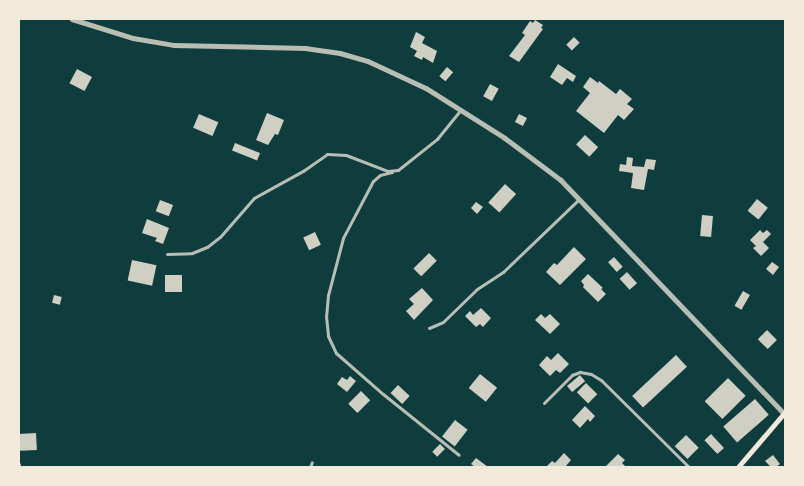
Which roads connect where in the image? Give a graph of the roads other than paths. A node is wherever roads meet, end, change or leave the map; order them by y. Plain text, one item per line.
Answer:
1 (72, 19) edge
2 (462, 109) junction
3 (392, 172) junction
4 (580, 198) junction
5 (168, 254) dead end
6 (429, 328) dead end
7 (544, 403) dead end
8 (785, 413) edge
9 (459, 455) dead end
10 (312, 462) dead end
11 (310, 467) edge
12 (688, 467) edge
13 (738, 467) edge

1 - 2 street
2 - 3 street
2 - 4 street
3 - 5 street
3 - 9 street
4 - 6 street
4 - 8 street
7 - 12 street
8 - 13 main road
10 - 11 street

